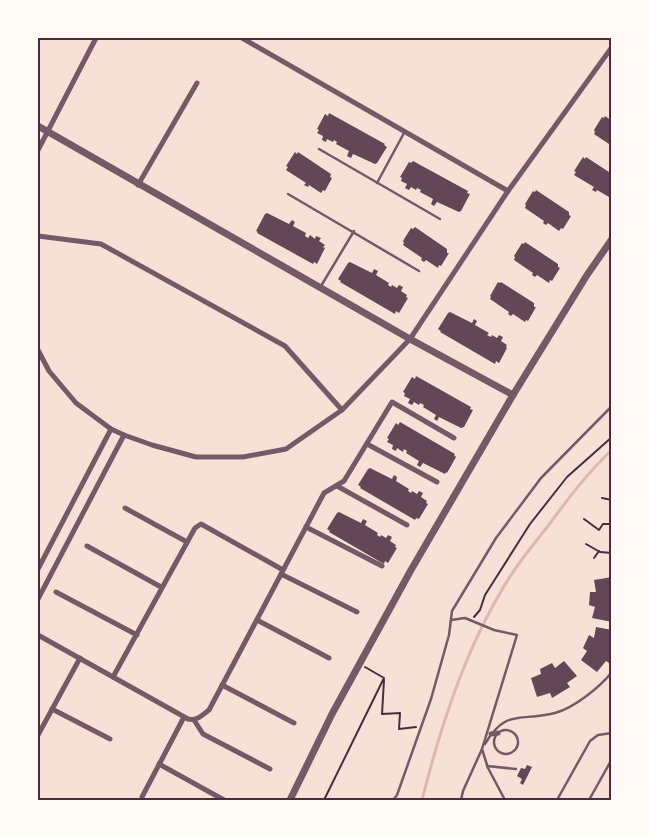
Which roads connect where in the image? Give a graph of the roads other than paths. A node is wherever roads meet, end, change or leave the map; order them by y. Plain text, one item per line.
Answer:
1 (96, 38) edge
2 (242, 38) edge
3 (612, 48) edge
4 (197, 83) dead end
5 (38, 126) edge
6 (47, 131) junction
7 (405, 132) junction
8 (319, 149) dead end
9 (38, 150) edge
10 (377, 183) junction
11 (138, 185) junction
12 (508, 190) junction
13 (288, 194) dead end
14 (440, 219) dead end
15 (354, 231) junction
16 (38, 236) edge
17 (612, 239) edge
18 (419, 271) dead end
19 (320, 287) junction
20 (410, 339) junction
21 (38, 350) edge
22 (513, 395) junction
23 (612, 406) edge
24 (342, 410) junction
25 (111, 429) junction
26 (124, 435) junction
27 (454, 438) dead end
28 (367, 444) junction
29 (437, 482) dead end
30 (336, 486) junction
31 (125, 508) dead end
32 (407, 525) dead end
33 (306, 527) junction
34 (187, 542) junction
35 (87, 546) dead end
36 (382, 566) dead end
37 (38, 569) edge
38 (282, 572) junction
39 (161, 587) junction
40 (56, 592) dead end
41 (38, 599) edge
42 (357, 612) dead end
43 (257, 620) junction
44 (451, 620) junction
45 (38, 635) edge
46 (137, 635) junction
47 (80, 658) junction
48 (329, 658) dead end
49 (612, 672) edge
50 (113, 677) junction
51 (222, 685) junction
52 (52, 709) junction
53 (184, 717) junction
54 (194, 720) junction
55 (294, 723) dead end
56 (498, 733) junction
57 (612, 733) edge
58 (491, 734) junction
59 (38, 735) edge
60 (110, 739) dead end
61 (482, 749) junction
62 (612, 759) edge
63 (159, 764) junction
64 (487, 766) junction
65 (270, 769) dead end
66 (516, 769) dead end
67 (142, 797) dead end
68 (224, 800) edge
69 (290, 800) edge
70 (393, 800) edge
71 (461, 800) edge
72 (505, 800) edge
73 (557, 800) edge
74 (589, 800) edge

1 - 6 street
2 - 7 street
3 - 12 street
4 - 11 street
5 - 6 street
6 - 9 street
6 - 11 street
7 - 10 lane
7 - 12 street
8 - 10 lane
10 - 14 lane
11 - 19 street
12 - 20 street
13 - 15 lane
15 - 18 lane
15 - 19 lane
16 - 24 street
17 - 22 street
19 - 20 street
20 - 22 street
20 - 24 street
21 - 25 street
22 - 69 street
23 - 44 lane
24 - 26 street
25 - 26 street
25 - 37 street
26 - 41 street
27 - 28 street
28 - 29 street
28 - 30 street
30 - 32 street
30 - 33 street
31 - 34 street
33 - 36 street
33 - 38 street
34 - 38 street
34 - 39 street
35 - 39 street
38 - 42 street
38 - 43 street
39 - 46 street
40 - 46 street
43 - 48 street
43 - 51 street
44 - 61 lane
44 - 70 lane
45 - 47 street
46 - 50 street
47 - 50 street
47 - 52 street
49 - 58 lane
50 - 53 street
51 - 54 street
51 - 55 street
52 - 59 street
52 - 60 street
53 - 54 street
53 - 63 street
54 - 65 street
56 - 56 lane
56 - 58 street
57 - 73 lane
58 - 61 lane
61 - 64 lane
61 - 71 lane
62 - 74 lane
63 - 67 street
63 - 68 street
64 - 66 lane
64 - 72 lane

